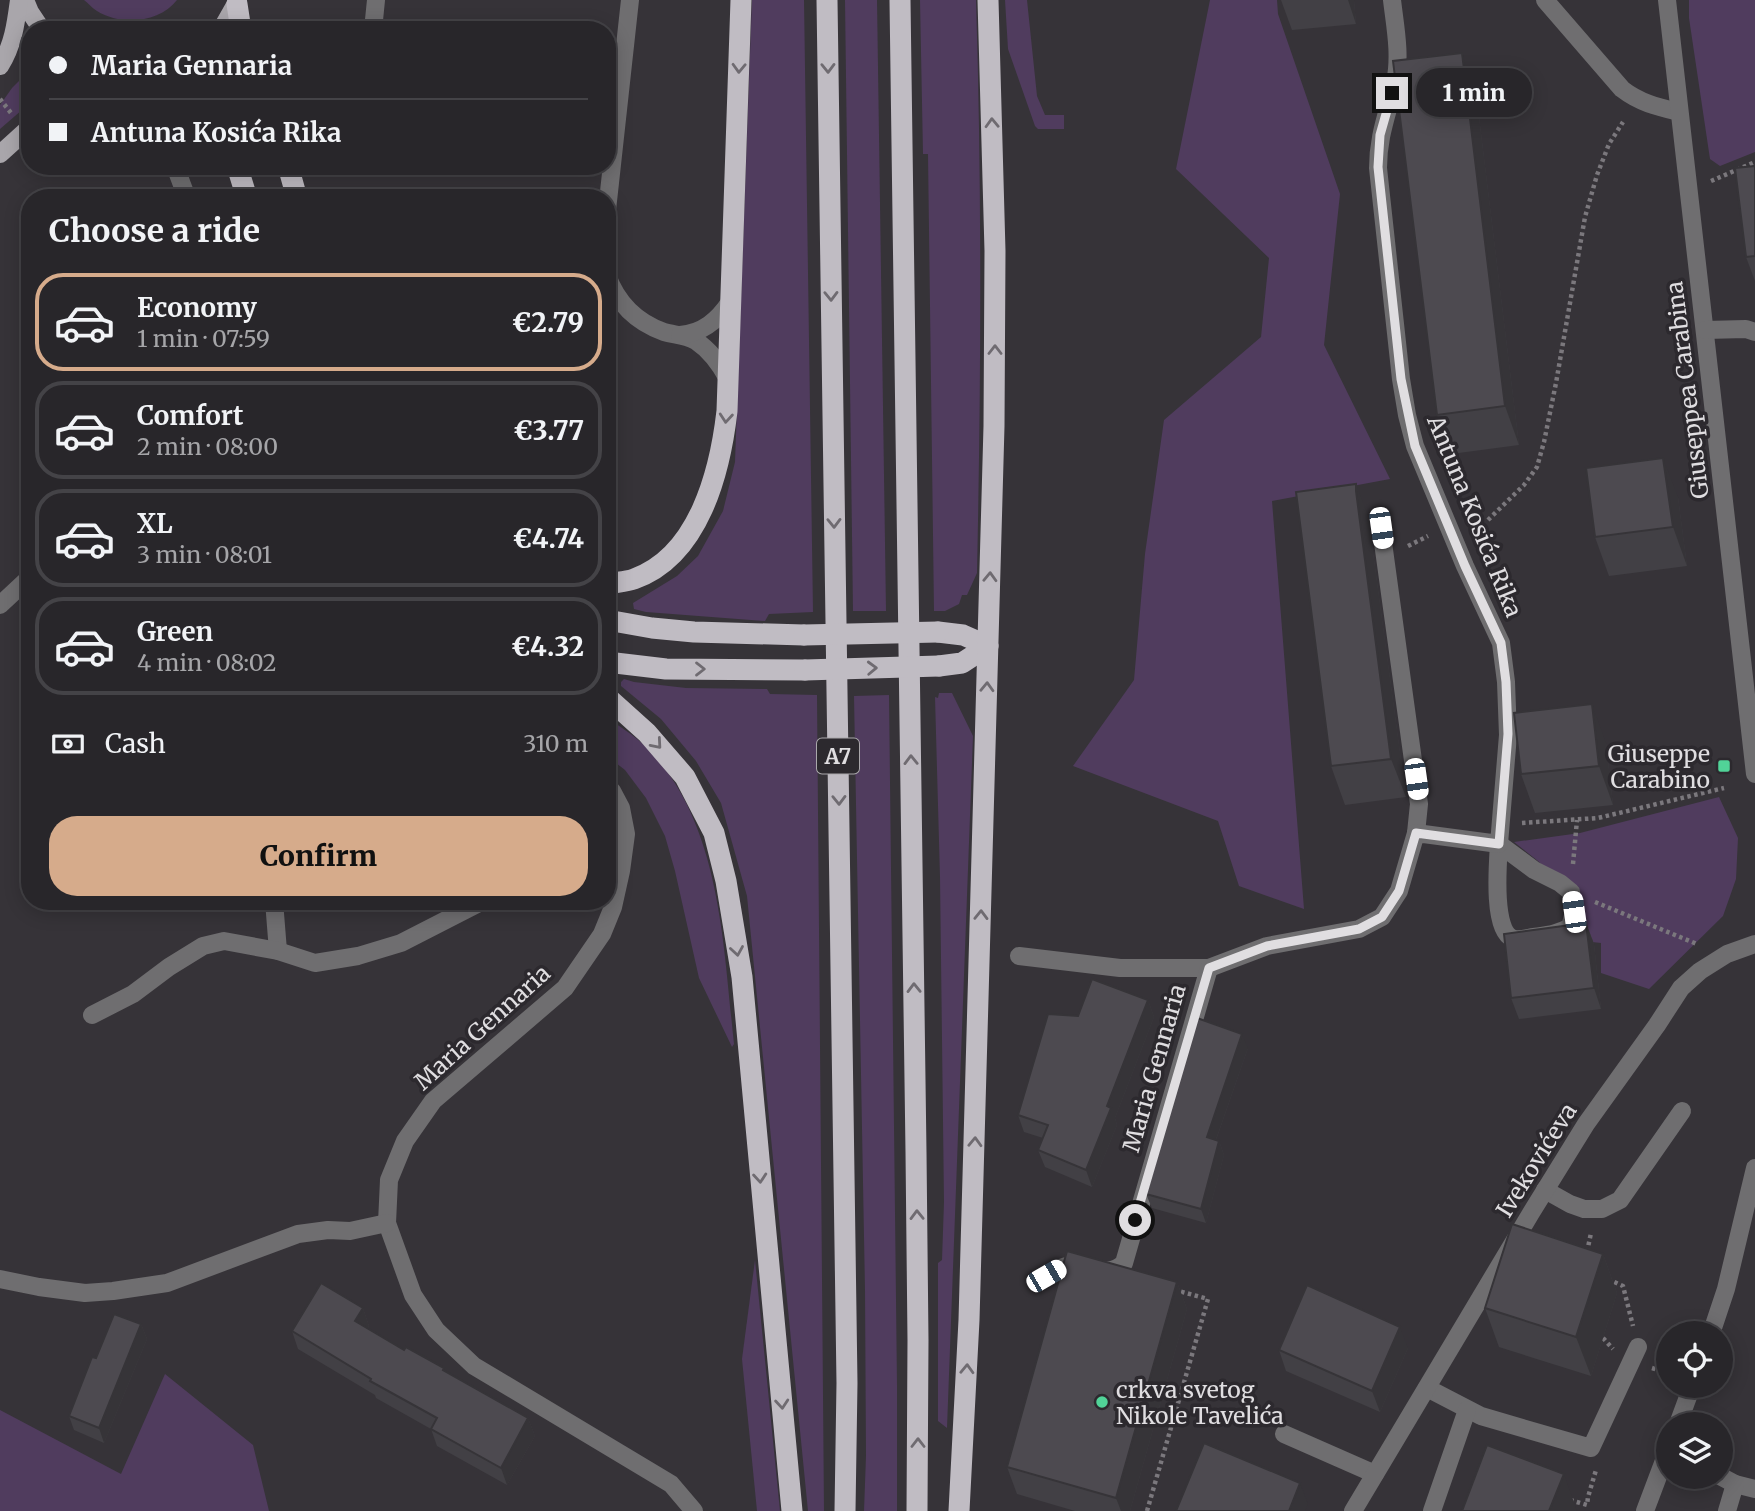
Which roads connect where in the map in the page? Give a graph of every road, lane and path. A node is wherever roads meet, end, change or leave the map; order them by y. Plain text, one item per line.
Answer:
1 (19, 0) edge
2 (25, 0) edge
3 (376, 0) edge
4 (629, 0) edge
5 (741, 0) edge
6 (827, 0) edge
7 (900, 0) edge
8 (988, 0) edge
9 (1392, 0) edge
10 (1545, 0) edge
11 (1667, 0) edge
12 (237, 2) edge
13 (374, 20) dead end
14 (36, 21) edge
15 (225, 21) edge
16 (240, 21) edge
17 (0, 66) edge
18 (0, 99) edge
19 (1679, 112) junction
20 (21, 121) edge
21 (1623, 122) dead end
22 (616, 124) edge
23 (21, 126) edge
24 (0, 154) edge
25 (1755, 162) edge
26 (1707, 183) dead end
27 (616, 296) edge
28 (730, 302) junction
29 (1705, 330) junction
30 (1755, 332) edge
31 (680, 335) junction
32 (728, 379) junction
33 (1488, 520) dead end
34 (1381, 528) dead end
35 (1435, 532) dead end
36 (1412, 545) dead end
37 (616, 583) edge
38 (21, 585) edge
39 (0, 605) edge
40 (616, 622) edge
41 (988, 646) junction
42 (616, 663) edge
43 (616, 705) edge
44 (1755, 774) edge
45 (1724, 788) dead end
46 (616, 799) edge
47 (1577, 820) junction
48 (1540, 822) dead end
49 (1416, 833) junction
50 (1499, 844) junction
51 (616, 863) edge
52 (1573, 868) dead end
53 (1571, 891) junction
54 (275, 910) edge
55 (466, 910) edge
56 (612, 910) edge
57 (1692, 942) dead end
58 (1755, 944) edge
59 (278, 951) junction
60 (1019, 956) dead end
61 (1209, 968) junction
62 (92, 1015) dead end
63 (1682, 1111) dead end
64 (1755, 1168) edge
65 (1545, 1190) junction
66 (387, 1223) junction
67 (1590, 1239) dead end
68 (1585, 1259) edge
69 (1046, 1276) dead end
70 (1603, 1277) edge
71 (0, 1279) edge
72 (1171, 1288) edge
73 (1715, 1321) edge
74 (1638, 1347) joint
75 (1427, 1388) junction
76 (1468, 1410) junction
77 (1284, 1434) dead end
78 (1375, 1474) junction
79 (1656, 1482) edge
80 (1733, 1482) edge
81 (1590, 1488) dead end
82 (1728, 1489) edge
83 (1755, 1489) edge
84 (1566, 1498) edge
85 (694, 1511) edge
86 (793, 1511) edge
87 (845, 1511) edge
88 (917, 1511) edge
89 (960, 1511) edge
90 (1147, 1511) edge
91 (1353, 1511) edge
92 (1432, 1511) edge
93 (1645, 1511) edge
94 (1727, 1511) edge

1 - 17 main road
2 - 14 main road
3 - 13 street
4 - 22 street
5 -> 28 highway
6 -> 87 highway, A7
88 -> 7 highway
41 -> 8 highway
9 - 50 street, Antuna Kosića Rika
10 - 19 street
11 - 19 street, Giuseppea Carabina
12 - 15 main road
12 - 16 highway
18 - 20 path
19 - 29 street, Giuseppea Carabina
21 - 33 path
23 - 24 main road
25 - 26 path
27 - 31 street
28 - 31 street
28 - 32 highway
29 - 30 street
29 - 44 street, Giuseppea Carabina
31 - 32 street
32 -> 37 highway
34 - 49 street
35 - 36 path
38 - 39 street
40 - 41 highway, bridge
42 -> 41 highway, bridge
89 -> 41 highway
43 -> 86 highway
45 - 47 path
46 - 51 street, Maria Gennaria
47 - 48 path
47 - 52 path
49 - 50 street
49 - 61 street
50 - 53 street
50 - 53 street, Antuna Kosića Rika
53 - 57 path
54 - 59 street
55 - 59 street
56 - 66 street, Maria Gennaria
58 - 65 street, Ivekovićeva
59 - 62 street
60 - 61 street, Maria Gennaria
61 - 69 street, Maria Gennaria
63 - 65 street
64 - 73 street
65 - 75 street, Ivekovićeva
66 - 71 street
66 - 85 street, Maria Gennaria
67 - 68 path
70 - 74 path
72 - 90 path
74 - 76 street
75 - 76 street
75 - 78 street, Ivekovićeva
76 - 92 street
77 - 78 street
78 - 91 street, Ivekovićeva
79 - 93 street
80 - 83 street
81 - 84 path
82 - 94 street

